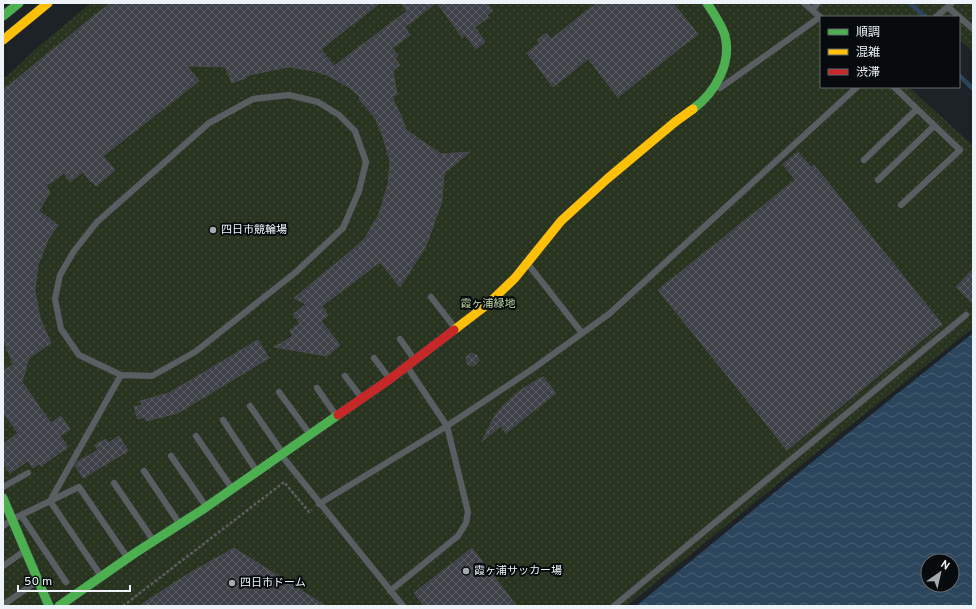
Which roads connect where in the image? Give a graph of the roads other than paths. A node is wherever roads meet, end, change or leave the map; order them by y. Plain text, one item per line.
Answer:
1 (19, 3) edge
2 (48, 3) edge
3 (707, 3) edge
4 (804, 3) edge
5 (818, 3) edge
6 (950, 5) edge
7 (812, 10) junction
8 (3, 16) edge
9 (937, 16) edge
10 (820, 18) edge
11 (973, 29) edge
12 (3, 40) edge
13 (856, 88) edge
14 (895, 88) edge
15 (702, 100) junction
16 (917, 109) junction
17 (934, 126) junction
18 (864, 160) dead end
19 (878, 180) dead end
20 (901, 206) dead end
21 (527, 263) junction
22 (431, 297) dead end
23 (966, 315) dead end
24 (456, 329) junction
25 (582, 333) junction
26 (400, 339) dead end
27 (374, 358) dead end
28 (411, 363) junction
29 (121, 375) junction
30 (345, 376) dead end
31 (390, 379) junction
32 (317, 388) dead end
33 (279, 392) dead end
34 (362, 398) junction
35 (250, 406) dead end
36 (336, 416) junction
37 (223, 420) dead end
38 (447, 426) junction
39 (310, 434) junction
40 (196, 436) dead end
41 (282, 454) junction
42 (171, 456) dead end
43 (144, 471) dead end
44 (257, 471) junction
45 (28, 473) dead end
46 (114, 483) dead end
47 (3, 487) edge
48 (232, 489) junction
49 (3, 498) edge
50 (50, 501) junction
51 (319, 504) junction
52 (206, 507) junction
53 (17, 517) junction
54 (180, 524) junction
55 (3, 526) edge
56 (154, 541) junction
57 (26, 550) junction
58 (128, 558) junction
59 (3, 566) edge
60 (102, 576) junction
61 (38, 580) junction
62 (66, 582) dead end
63 (390, 591) junction
64 (3, 605) edge
65 (49, 606) edge
66 (59, 606) edge
67 (402, 606) edge
68 (614, 606) edge

1 - 8 main road
2 - 12 main road
3 - 15 main road
4 - 7 lane
5 - 7 lane
6 - 9 lane
6 - 11 lane
7 - 10 lane
10 - 15 lane
13 - 25 lane
14 - 16 lane
15 - 21 main road
16 - 17 lane
16 - 18 lane
17 - 19 lane
17 - 20 lane
21 - 24 main road
21 - 25 lane
22 - 24 lane
23 - 68 lane
24 - 28 main road
25 - 38 lane
26 - 28 lane
27 - 31 lane
28 - 31 main road
28 - 38 lane
29 - 29 lane
29 - 50 lane
30 - 34 lane
31 - 34 main road
32 - 36 lane
33 - 39 lane
34 - 36 main road
35 - 41 lane
36 - 39 main road
37 - 44 lane
38 - 51 lane
38 - 63 lane
39 - 41 main road
40 - 48 lane
41 - 44 main road
41 - 51 lane
42 - 52 lane
43 - 54 lane
44 - 48 main road
45 - 47 lane
46 - 56 lane
48 - 52 main road
49 - 53 main road
50 - 53 lane
50 - 58 lane
50 - 60 lane
51 - 63 lane
52 - 54 main road
53 - 55 lane
53 - 57 main road
53 - 62 lane
54 - 56 main road
56 - 58 main road
57 - 59 lane
57 - 61 main road
58 - 60 main road
60 - 66 main road
61 - 64 lane
61 - 65 main road
63 - 67 lane

